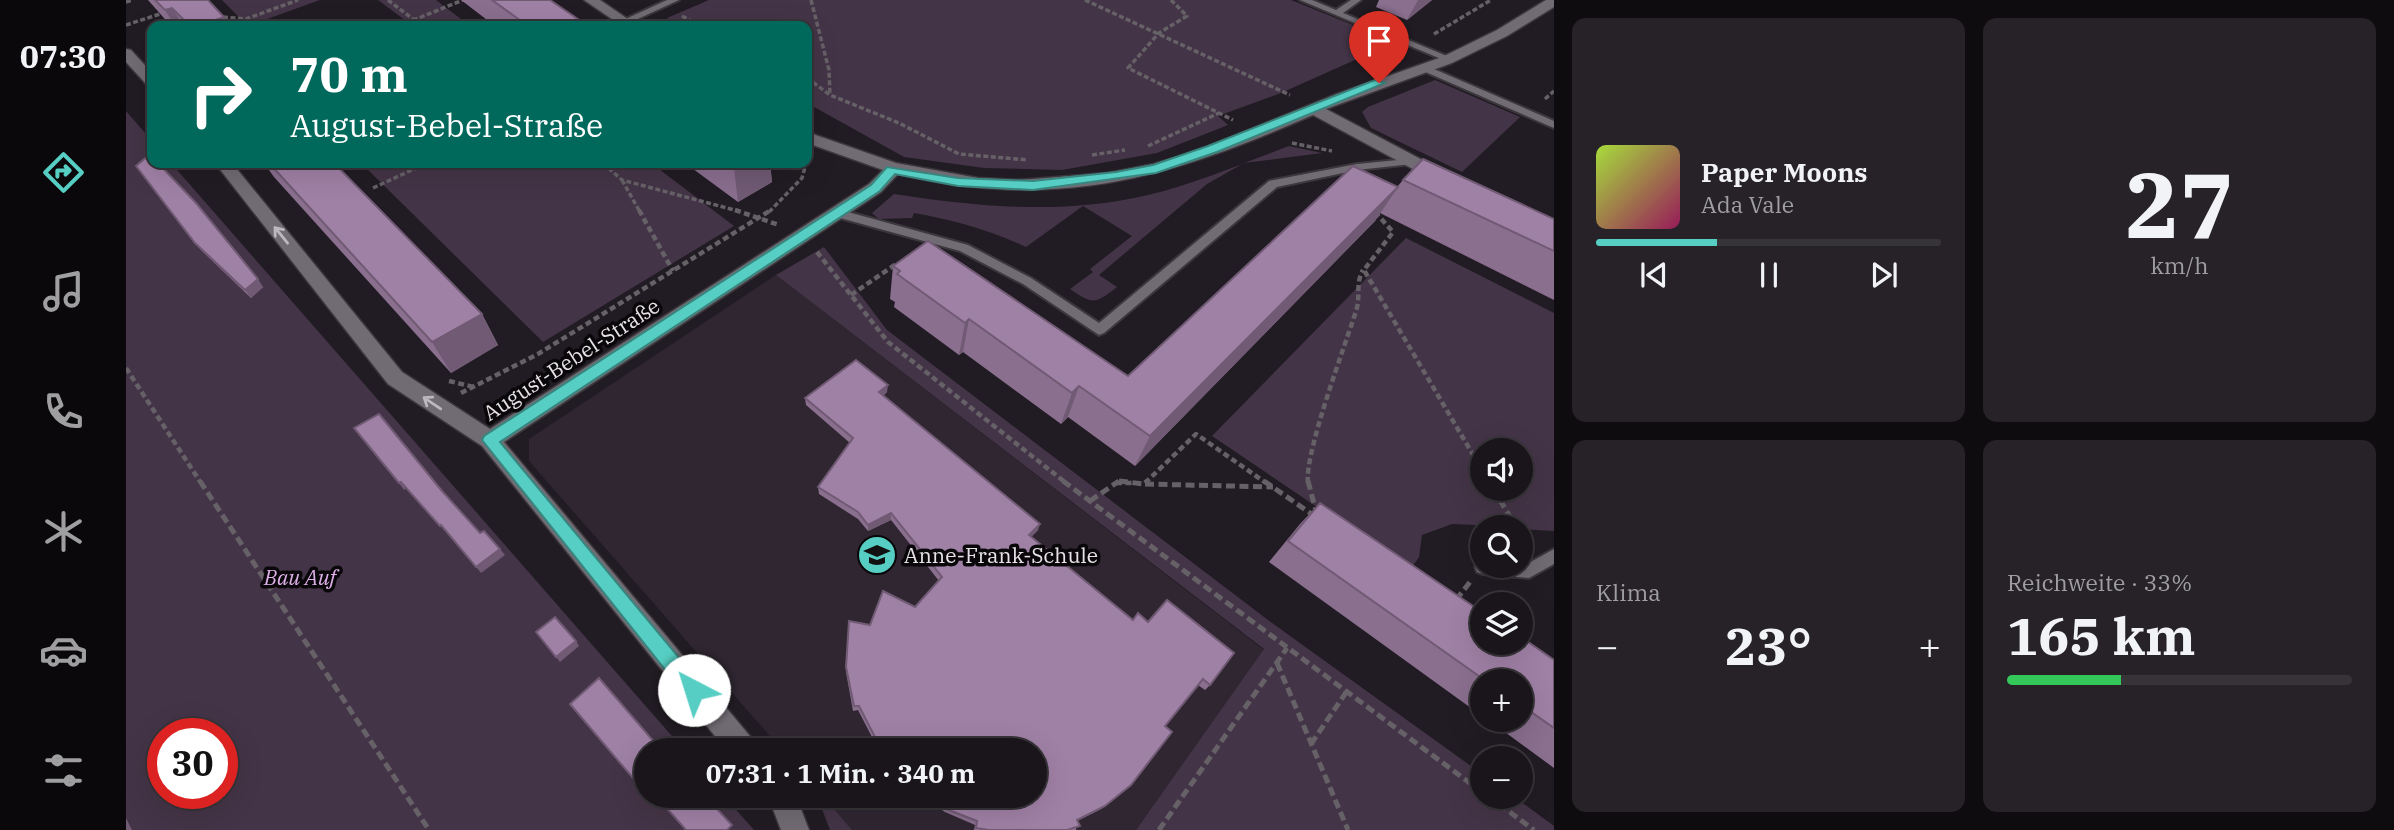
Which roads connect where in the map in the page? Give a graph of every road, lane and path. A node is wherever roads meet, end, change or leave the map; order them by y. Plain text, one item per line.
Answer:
1 (133, 0) edge
2 (298, 0) edge
3 (388, 0) edge
4 (463, 0) edge
5 (591, 0) edge
6 (674, 0) edge
7 (811, 0) edge
8 (1084, 0) edge
9 (1171, 0) edge
10 (1304, 0) edge
11 (1357, 0) edge
12 (1554, 1) edge
13 (126, 2) edge
14 (275, 8) junction
15 (216, 10) edge
16 (1337, 13) junction
17 (160, 14) edge
18 (282, 15) dead end
19 (237, 19) joint
20 (413, 20) joint
21 (622, 21) edge
22 (633, 21) edge
23 (126, 25) edge
24 (1159, 33) junction
25 (126, 53) edge
26 (1448, 59) junction
27 (1424, 68) junction
28 (147, 76) edge
29 (812, 82) edge
30 (830, 95) junction
31 (1314, 108) junction
32 (1220, 113) junction
33 (1233, 120) dead end
34 (1554, 125) edge
35 (812, 139) edge
36 (1291, 142) dead end
37 (1146, 147) dead end
38 (1134, 149) dead end
39 (1086, 156) dead end
40 (1033, 160) dead end
41 (1408, 162) junction
42 (1357, 167) junction
43 (227, 168) edge
44 (416, 168) edge
45 (609, 168) edge
46 (805, 168) edge
47 (892, 170) junction
48 (622, 180) junction
49 (1453, 183) edge
50 (373, 188) dead end
51 (837, 213) junction
52 (761, 217) junction
53 (800, 237) junction
54 (904, 259) edge
55 (1364, 270) junction
56 (673, 271) junction
57 (851, 295) junction
58 (126, 368) edge
59 (435, 405) junction
60 (490, 440) junction
61 (1470, 450) edge
62 (1144, 484) junction
63 (1273, 487) junction
64 (1090, 501) junction
65 (1554, 556) edge
66 (1533, 569) edge
67 (1474, 578) edge
68 (1449, 608) edge
69 (1287, 648) junction
70 (1277, 663) junction
71 (1347, 691) junction
72 (733, 738) edge
73 (1311, 744) junction
74 (1470, 783) edge
75 (787, 808) edge
76 (1506, 809) edge
77 (429, 830) edge
78 (795, 830) edge
79 (1159, 830) edge
80 (1348, 830) edge
81 (1534, 830) edge

1 - 13 path
2 - 14 path
3 - 20 path
4 - 20 path
5 - 21 street
6 - 22 lane
7 - 30 path
8 - 24 path
9 - 24 path
10 - 16 lane
11 - 16 lane
12 - 26 street
14 - 18 path
14 - 19 path
15 - 19 path
16 - 26 lane
17 - 23 path
24 - 31 path
24 - 32 path
25 - 28 street
26 - 27 street
27 - 31 street
27 - 34 lane
29 - 30 path
30 - 40 path
31 - 41 street
31 - 47 street
32 - 33 path
32 - 37 path
35 - 47 street
36 - 42 path
38 - 39 path
41 - 42 lane
41 - 49 street
42 - 51 lane
42 - 55 path
59 -> 43 street, August-Bebel-Straße
44 - 50 path
45 - 48 path
46 - 52 path
47 - 51 street, August-Bebel-Straße
48 - 52 path
48 - 56 path
51 - 53 street, August-Bebel-Straße
52 - 53 path
52 - 56 path
53 - 57 path
53 - 60 street, August-Bebel-Straße
54 - 57 path
55 - 61 path
55 - 63 path
56 - 59 path
57 - 64 path
58 - 77 path
59 - 60 street, August-Bebel-Straße
60 - 72 street
62 - 63 path
62 - 63 path
62 - 64 path
64 - 69 path
65 - 66 lane
67 - 68 path
69 - 70 path
69 - 71 path
70 - 73 path
70 - 79 path
71 - 73 path
71 - 74 path
73 - 80 path
75 - 78 street
76 - 81 path

